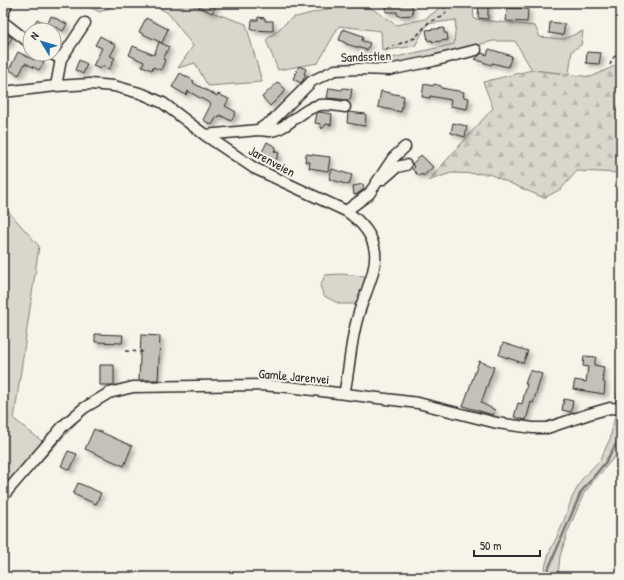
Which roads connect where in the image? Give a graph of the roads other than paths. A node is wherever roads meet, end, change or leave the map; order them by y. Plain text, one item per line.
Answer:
1 (7, 3) edge
2 (3, 14) edge
3 (3, 22) edge
4 (85, 23) dead end
5 (22, 37) edge
6 (476, 50) dead end
7 (62, 59) edge
8 (61, 62) edge
9 (56, 86) junction
10 (3, 92) edge
11 (345, 107) dead end
12 (258, 130) junction
13 (205, 135) junction
14 (405, 147) dead end
15 (406, 165) dead end
16 (374, 187) junction
17 (346, 211) junction
18 (344, 394) junction
19 (621, 409) edge
20 (3, 496) edge

1 - 2 street
3 - 5 street
4 - 7 street
6 - 12 street, Sandsstien
8 - 9 street
9 - 10 street, Jarenveien
9 - 13 street, Jarenveien
11 - 12 street
12 - 13 street
13 - 17 street, Jarenveien
14 - 16 street
15 - 16 street
16 - 17 street
17 - 18 street, Jarenveien
18 - 19 street, Gamle Jarenvei
18 - 20 street, Gamle Jarenvei

